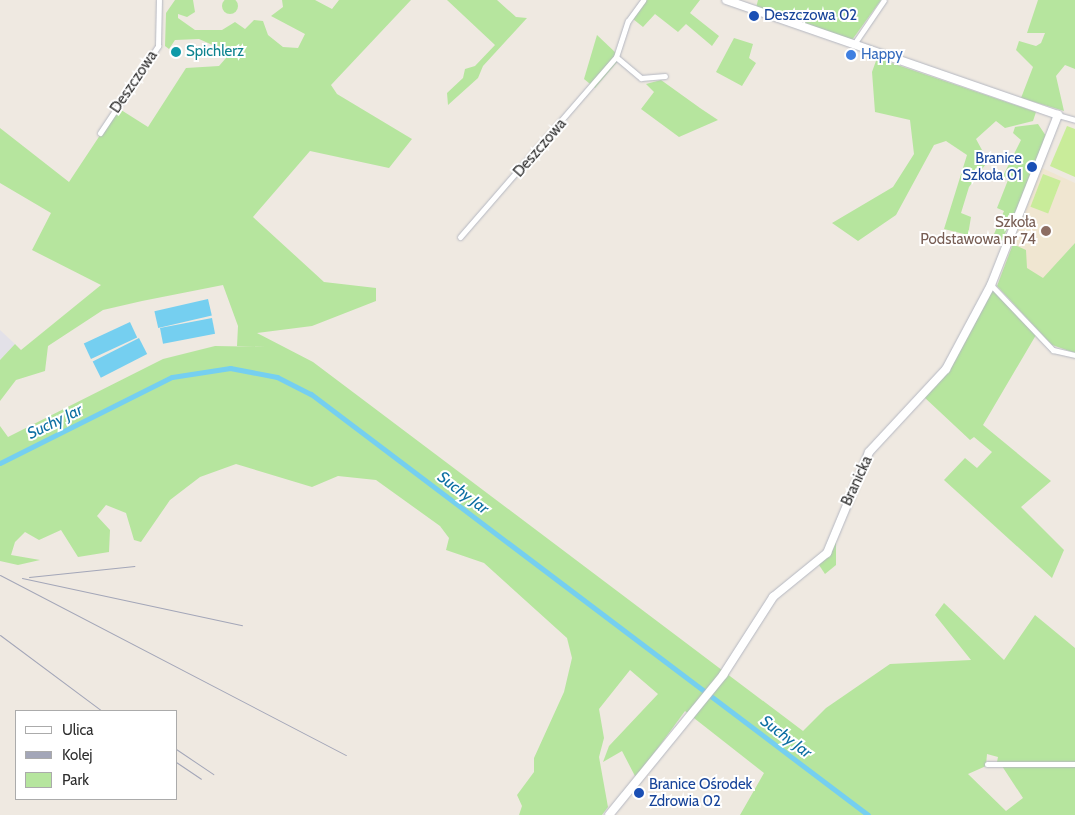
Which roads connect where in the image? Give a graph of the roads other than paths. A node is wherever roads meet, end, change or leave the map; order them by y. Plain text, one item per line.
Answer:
1 (158, 0) edge
2 (643, 0) edge
3 (726, 0) edge
4 (884, 0) edge
5 (854, 44) junction
6 (616, 57) junction
7 (665, 76) dead end
8 (1058, 115) junction
9 (1075, 120) edge
10 (100, 133) dead end
11 (460, 237) dead end
12 (991, 285) junction
13 (1075, 355) edge
14 (987, 764) dead end
15 (1075, 764) edge
16 (609, 815) edge

1 - 10 street, Deszczowa
2 - 6 street, Deszczowa
3 - 5 street
4 - 5 street
5 - 8 street
6 - 7 street
6 - 11 street, Deszczowa
8 - 9 street
8 - 12 street, Branicka
12 - 13 street
12 - 16 street, Branicka
14 - 15 street

